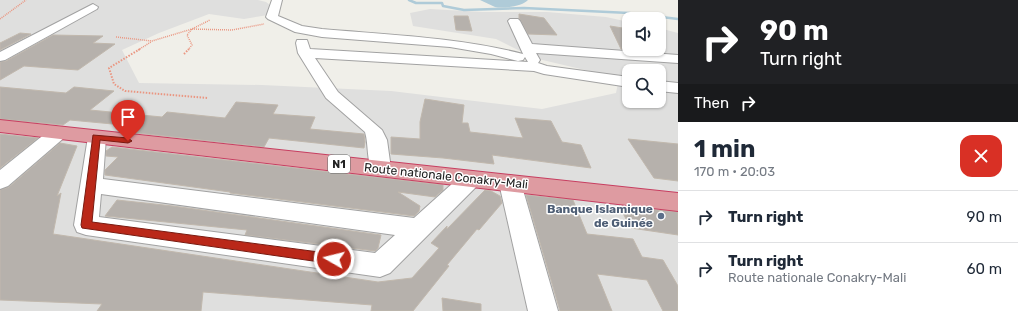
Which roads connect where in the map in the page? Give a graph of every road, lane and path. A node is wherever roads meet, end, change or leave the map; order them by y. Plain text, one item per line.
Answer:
1 (26, 0) edge
2 (277, 0) edge
3 (93, 7) dead end
4 (0, 19) edge
5 (210, 20) dead end
6 (514, 21) dead end
7 (284, 22) junction
8 (192, 29) junction
9 (299, 29) junction
10 (116, 37) dead end
11 (152, 41) junction
12 (527, 48) junction
13 (305, 53) junction
14 (184, 54) dead end
15 (2, 55) edge
16 (678, 59) edge
17 (535, 64) junction
18 (622, 81) edge
19 (666, 87) edge
20 (678, 88) edge
21 (208, 98) dead end
22 (0, 126) edge
23 (58, 133) junction
24 (96, 137) junction
25 (381, 169) junction
26 (471, 179) junction
27 (0, 181) edge
28 (510, 183) junction
29 (91, 185) junction
30 (678, 202) edge
31 (419, 228) junction
32 (543, 311) edge

1 - 4 path
2 - 7 street
3 - 15 street
5 - 8 path
6 - 12 street
7 - 8 path
7 - 9 street
8 - 11 path
8 - 14 path
9 - 13 street
9 - 17 street
10 - 11 path
11 - 21 path
12 - 16 street
12 - 17 street
13 - 17 street
13 - 25 street
17 - 18 street
19 - 20 street
22 - 23 highway, Route nationale Conakry-Mali / N1
23 - 24 highway, Route nationale Conakry-Mali / N1
23 - 27 street
24 - 25 highway, Route nationale Conakry-Mali / N1
24 - 29 street
25 - 26 highway, Route nationale Conakry-Mali / N1
26 - 28 highway, Route nationale Conakry-Mali / N1
26 - 31 street
28 - 30 highway, Route nationale Conakry-Mali / N1
28 - 32 street
29 - 31 street
29 - 31 street

